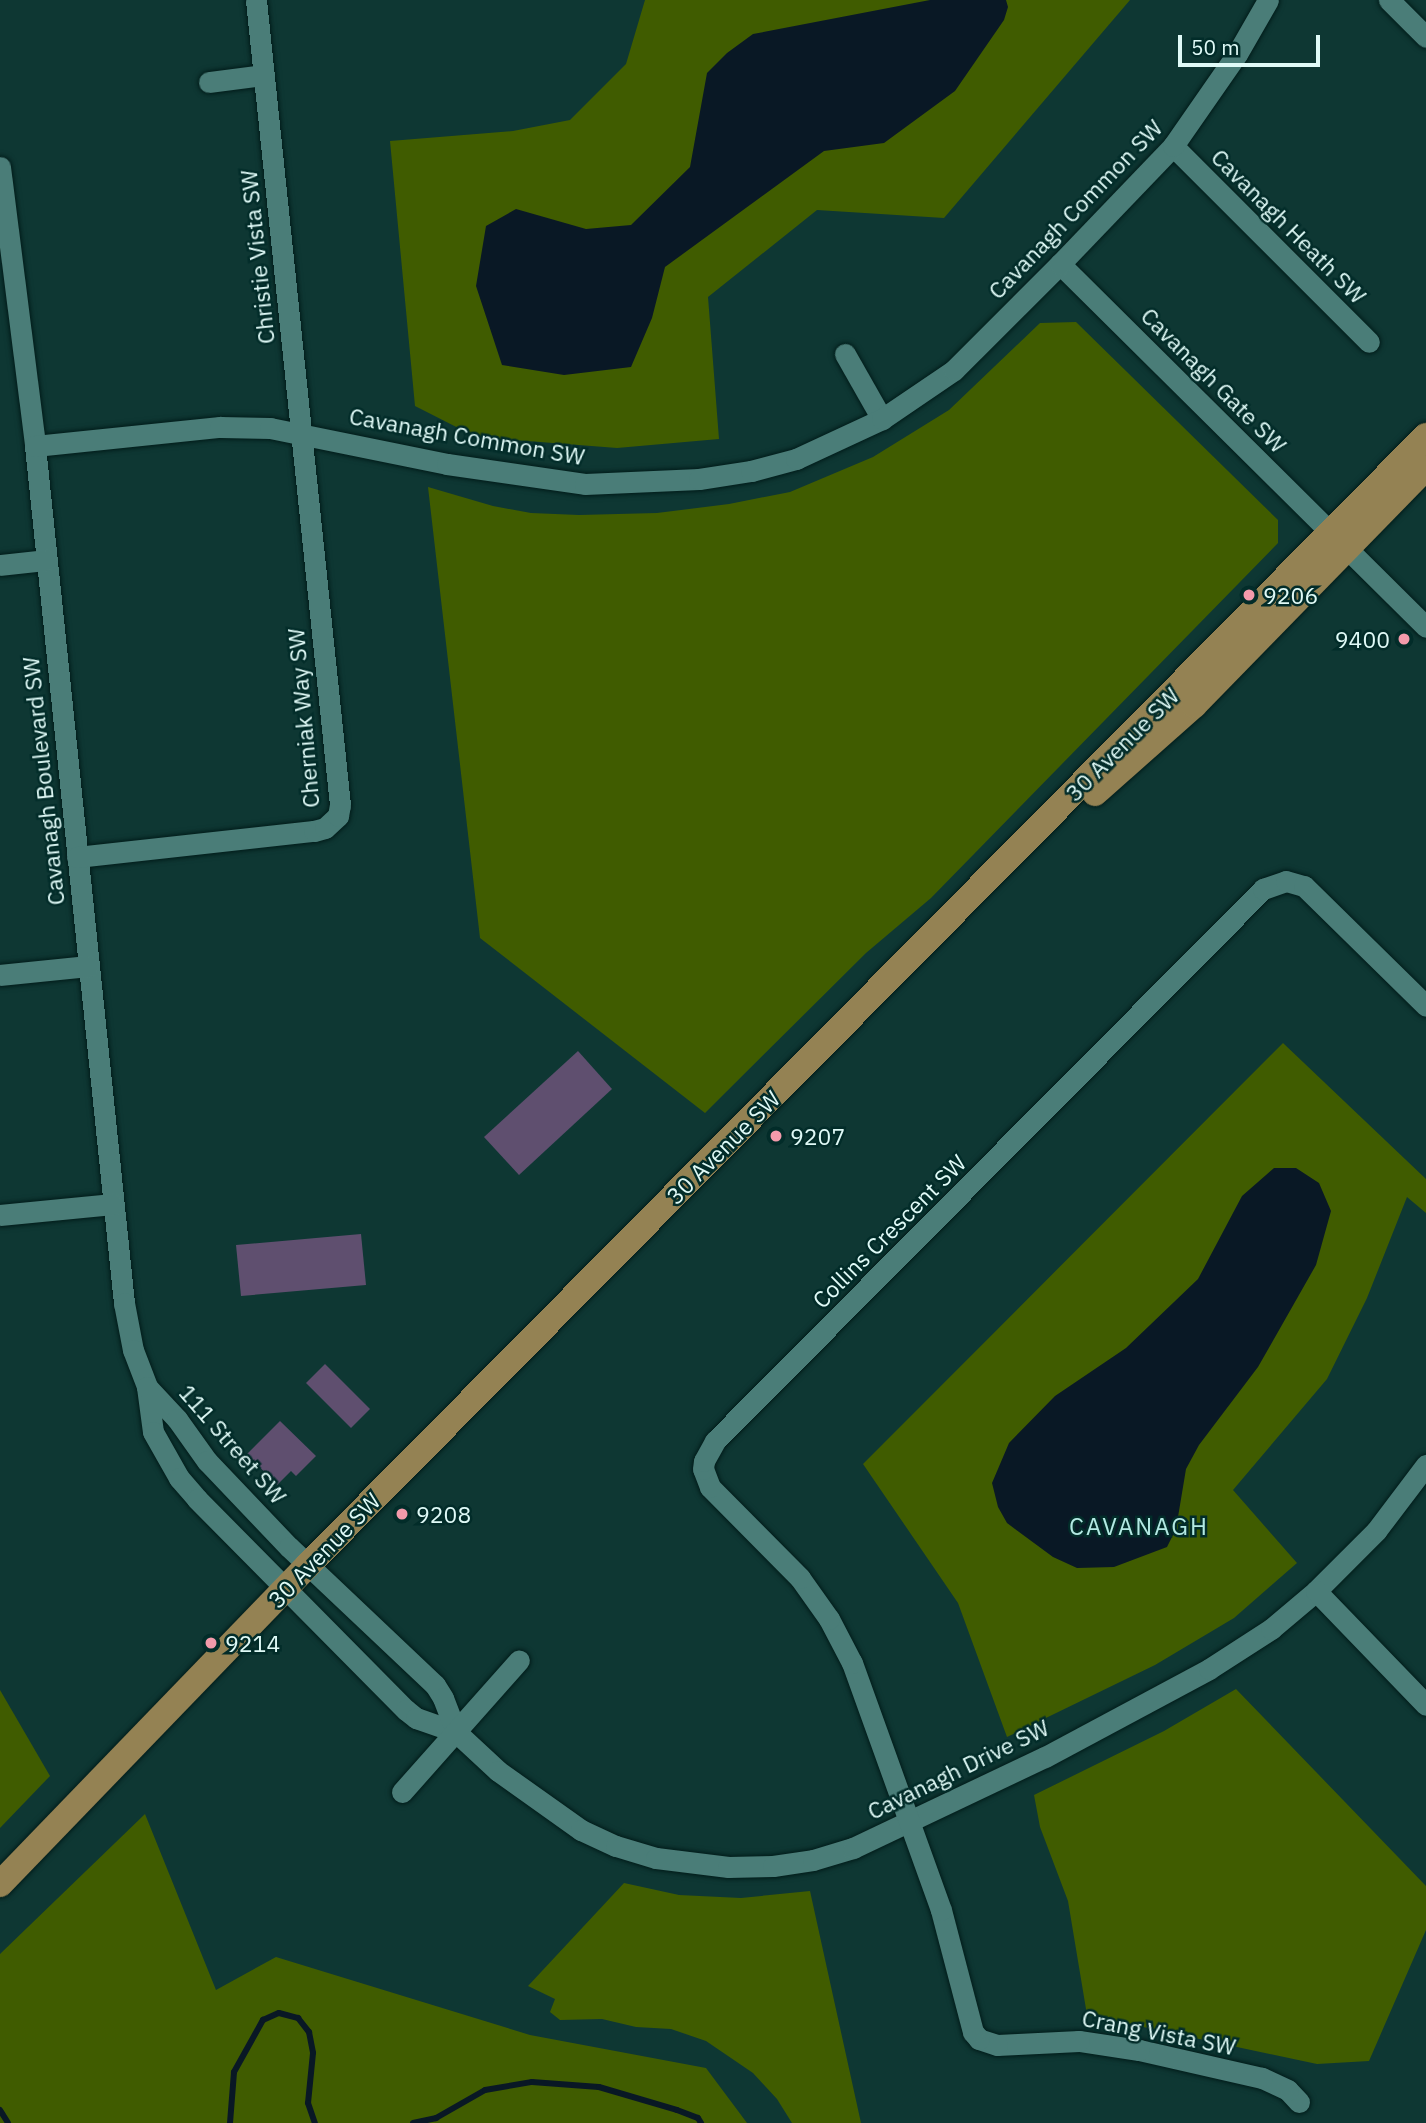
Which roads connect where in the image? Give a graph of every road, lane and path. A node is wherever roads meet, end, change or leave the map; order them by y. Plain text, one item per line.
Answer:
1 (256, 0) edge
2 (1268, 0) edge
3 (1389, 0) edge
4 (1426, 37) edge
5 (264, 75) junction
6 (209, 82) dead end
7 (1173, 146) junction
8 (0, 167) edge
9 (1060, 264) junction
10 (1369, 342) dead end
11 (845, 354) dead end
12 (882, 419) junction
13 (302, 433) junction
14 (1426, 436) edge
15 (35, 446) junction
16 (1426, 467) edge
17 (1338, 541) junction
18 (46, 560) junction
19 (0, 565) edge
20 (1426, 627) edge
21 (77, 857) junction
22 (88, 966) junction
23 (0, 975) edge
24 (1426, 1006) edge
25 (112, 1204) junction
26 (0, 1215) edge
27 (147, 1387) junction
28 (1426, 1465) edge
29 (314, 1571) junction
30 (1316, 1591) junction
31 (292, 1594) junction
32 (519, 1660) dead end
33 (1426, 1705) edge
34 (456, 1731) junction
35 (402, 1792) dead end
36 (910, 1823) junction
37 (0, 1884) edge
38 (1299, 2102) dead end

1 - 5 street, Christie Vista SW
2 - 7 street, Cavanagh Common SW
3 - 4 street
5 - 6 street
5 - 13 street, Christie Vista SW
7 - 9 street, Cavanagh Common SW
7 - 10 street, Cavanagh Heath SW
8 - 15 street, Cavanagh Boulevard SW
9 - 12 street, Cavanagh Common SW
9 - 17 street, Cavanagh Gate SW
11 - 12 street
12 - 13 street, Cavanagh Common SW
13 - 15 street, Cavanagh Common SW
13 - 21 street, Cherniak Way SW
14 - 17 main road, 30 Avenue SW
15 - 18 street, Cavanagh Boulevard SW
16 - 17 main road, 30 Avenue SW
17 - 20 street
17 - 29 main road, 30 Avenue SW
18 - 19 street
18 - 21 street, Cavanagh Boulevard SW
21 - 22 street, Cavanagh Boulevard SW
22 - 23 street
22 - 25 street, Cavanagh Boulevard SW
24 - 36 street, Collins Crescent SW
25 - 26 street
25 - 27 street, Cavanagh Boulevard SW
27 - 29 street, 111 Street SW
27 - 31 street, 111 Street SW
28 - 30 street, Cavanagh Drive SW
29 - 31 main road, 30 Avenue SW
29 - 34 street, Cavanagh Drive SW
30 - 33 street
30 - 36 street, Cavanagh Drive SW
31 - 34 street, Cavanagh Drive SW
31 - 37 main road, 30 Avenue SW
32 - 34 street
34 - 35 street
34 - 36 street, Cavanagh Drive SW
36 - 38 street, Crang Vista SW

